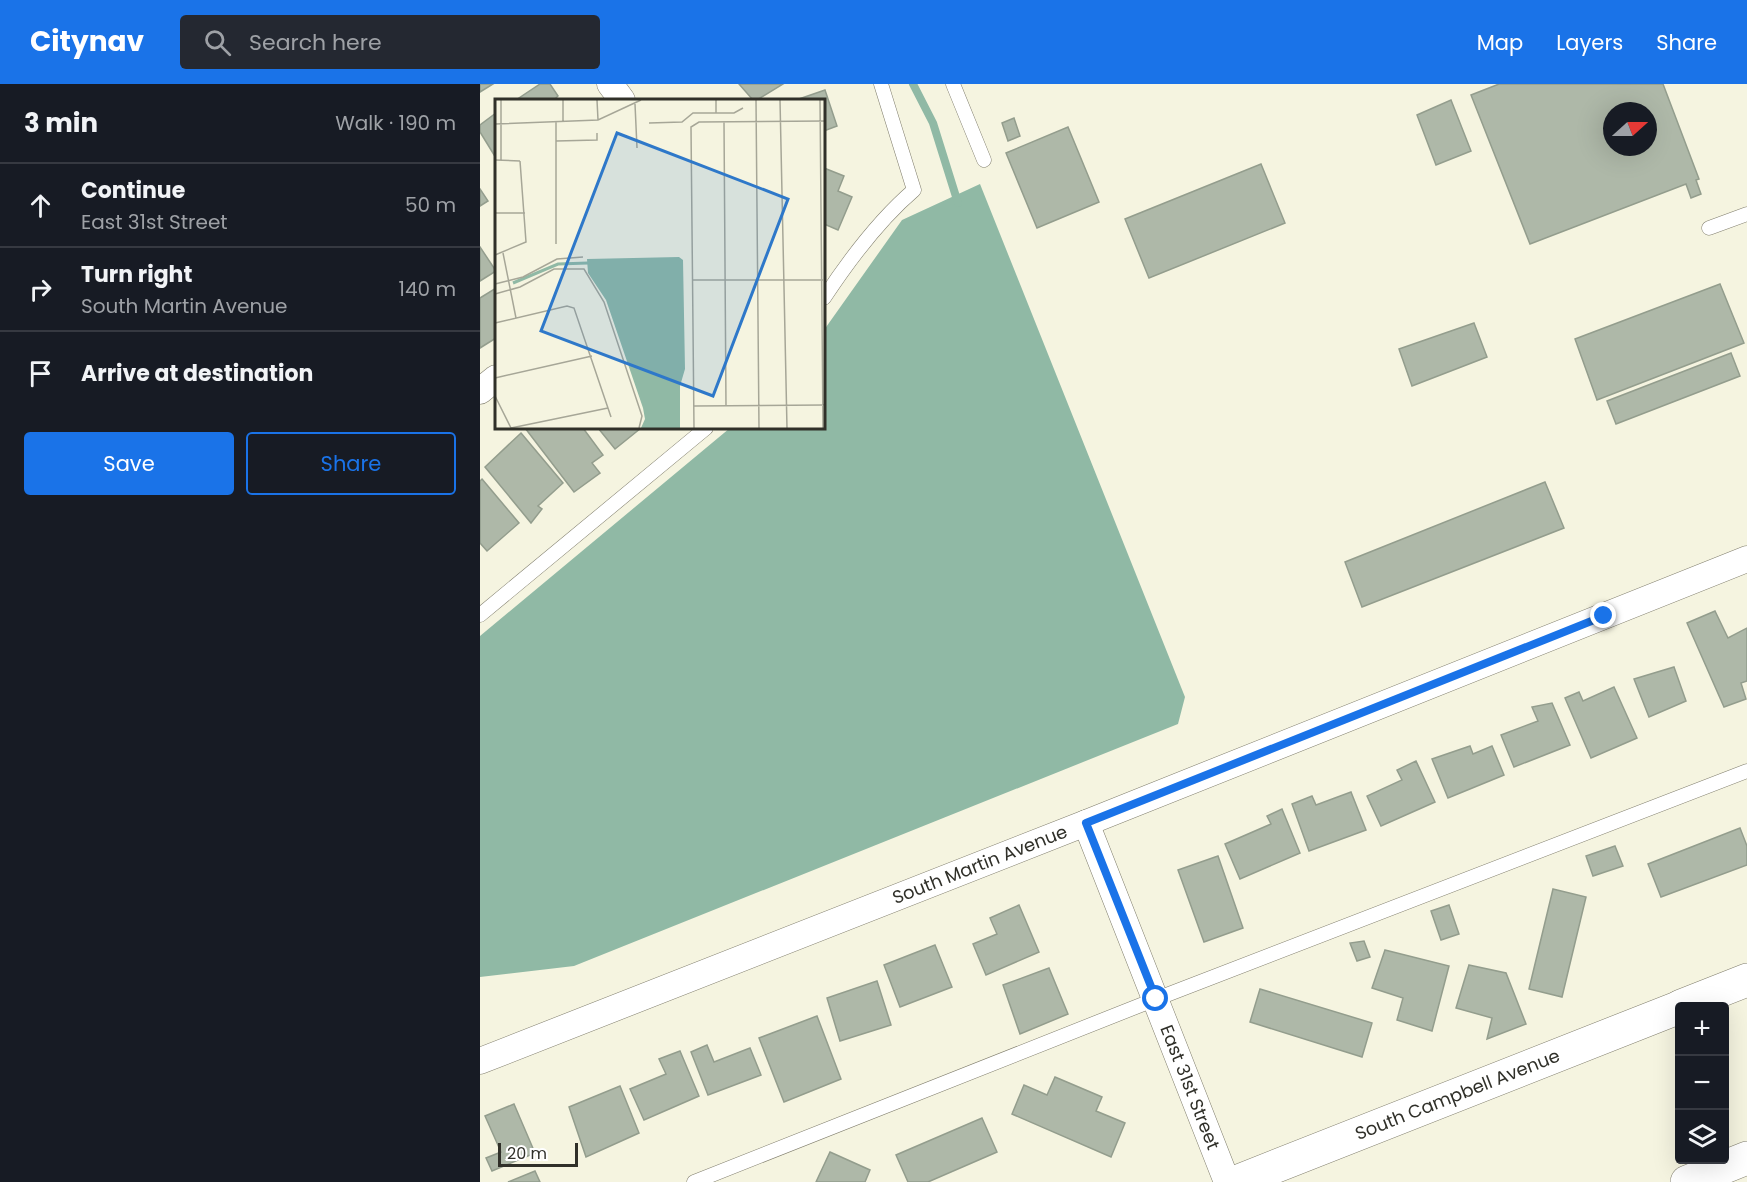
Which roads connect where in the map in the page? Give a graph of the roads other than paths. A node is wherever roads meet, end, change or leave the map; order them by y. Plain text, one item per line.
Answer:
1 (610, 84) edge
2 (881, 84) edge
3 (953, 84) edge
4 (621, 99) edge
5 (984, 160) dead end
6 (1747, 214) edge
7 (1709, 228) dead end
8 (825, 297) edge
9 (495, 379) edge
10 (480, 391) edge
11 (705, 429) edge
12 (1747, 559) edge
13 (480, 615) edge
14 (1747, 771) edge
15 (1086, 823) junction
16 (1747, 980) edge
17 (1156, 999) junction
18 (1692, 1002) edge
19 (1675, 1009) edge
20 (480, 1061) edge
21 (1747, 1158) edge
22 (694, 1182) edge
23 (1227, 1182) edge
24 (1236, 1182) edge
25 (1687, 1182) edge

1 - 4 street
2 - 8 lane
3 - 5 lane
6 - 7 lane
9 - 10 street
11 - 13 lane
12 - 15 street, South Martin Avenue
14 - 17 lane
15 - 17 street, East 31st Street
15 - 20 street, South Martin Avenue
16 - 18 street, South Campbell Avenue
17 - 22 lane
17 - 23 street, East 31st Street
19 - 24 street, South Campbell Avenue
21 - 25 street

